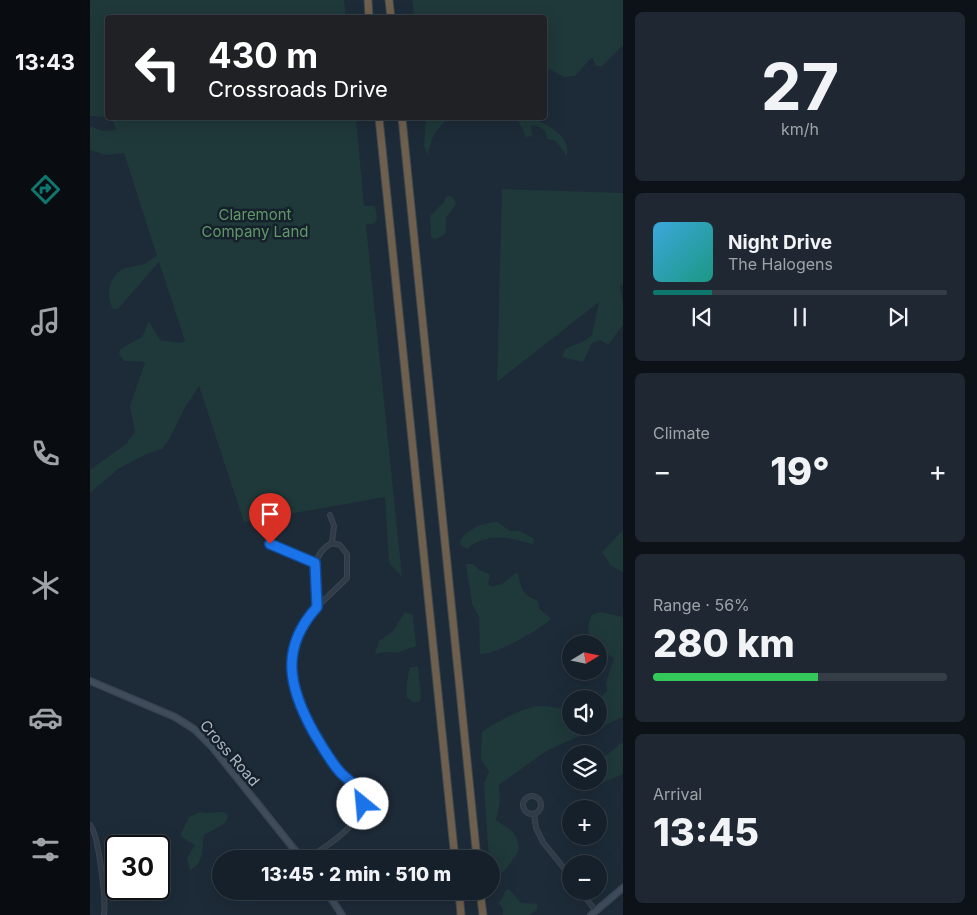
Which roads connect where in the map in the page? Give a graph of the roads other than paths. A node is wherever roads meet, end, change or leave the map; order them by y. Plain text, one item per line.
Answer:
1 (368, 0) edge
2 (389, 0) edge
3 (369, 15) edge
4 (391, 15) edge
5 (380, 120) edge
6 (402, 120) edge
7 (330, 515) dead end
8 (332, 543) junction
9 (270, 544) dead end
10 (315, 563) junction
11 (317, 607) junction
12 (90, 681) edge
13 (534, 814) junction
14 (90, 825) edge
15 (295, 850) edge
16 (320, 850) edge
17 (454, 850) edge
18 (476, 850) edge
19 (562, 866) edge
20 (623, 887) edge
21 (332, 900) edge
22 (459, 900) edge
23 (481, 900) edge
24 (587, 900) edge
25 (596, 911) junction
26 (104, 915) edge
27 (342, 915) edge
28 (461, 915) edge
29 (483, 915) edge
30 (591, 915) edge

1 - 3 highway
2 - 4 highway
5 - 17 highway
6 - 18 highway
7 - 8 street
8 - 10 street
8 - 11 street
9 - 10 street
10 - 11 street
11 - 16 street
12 - 15 street, Cross Road
13 - 13 street
13 - 19 street
14 - 26 street
20 - 25 street
21 - 27 street
22 - 28 highway
23 - 29 highway
24 - 25 street
25 - 30 street

